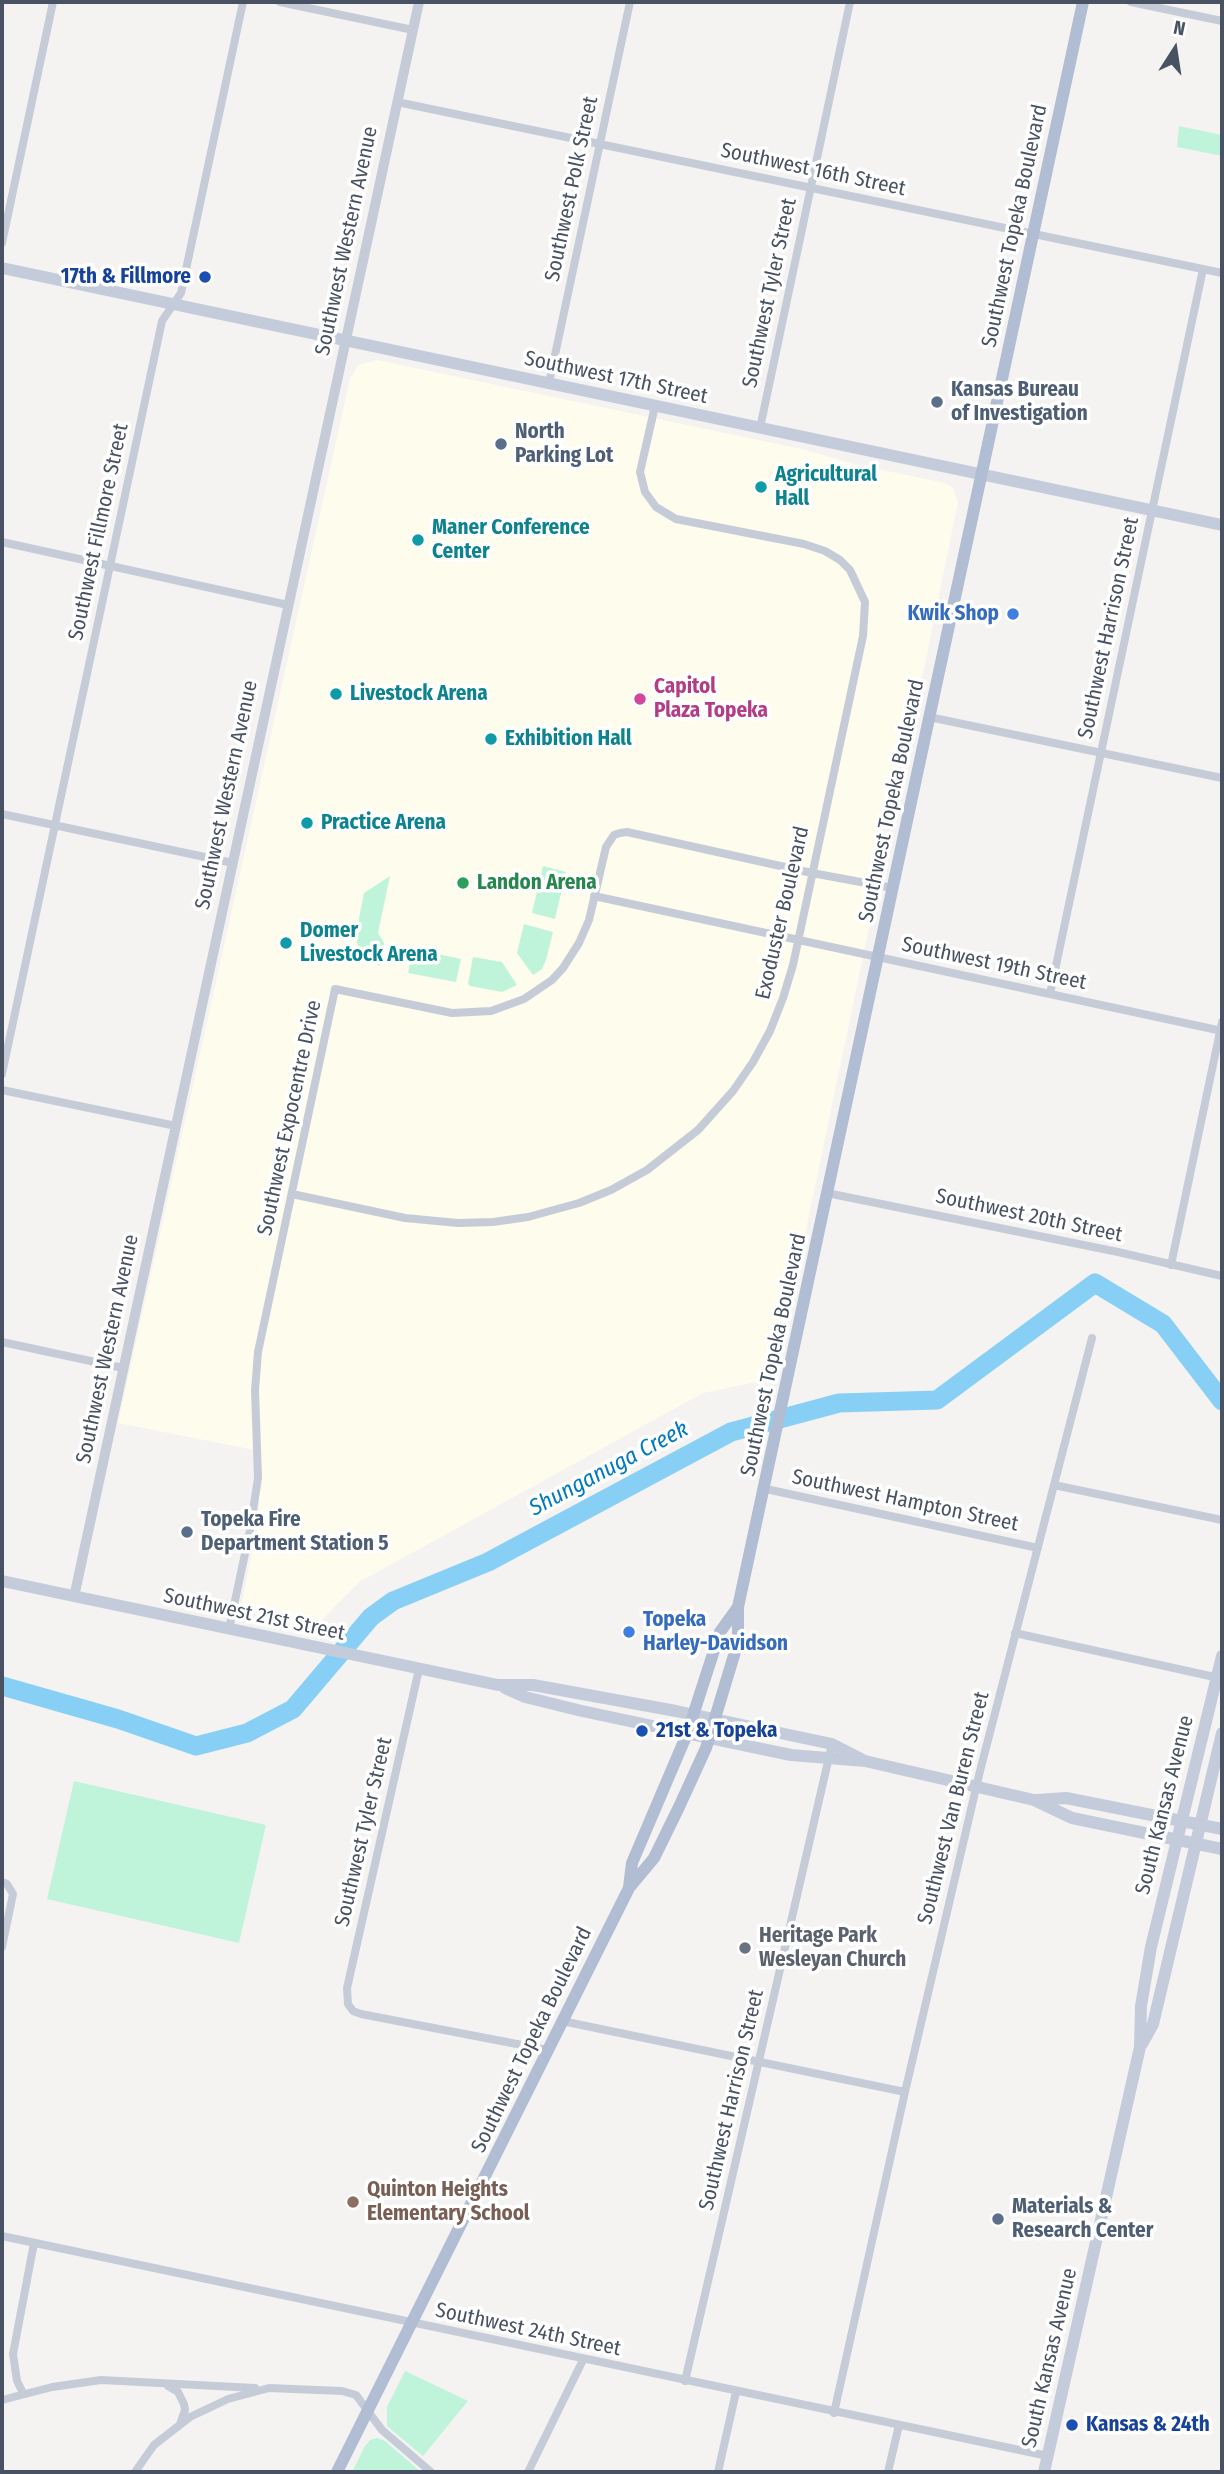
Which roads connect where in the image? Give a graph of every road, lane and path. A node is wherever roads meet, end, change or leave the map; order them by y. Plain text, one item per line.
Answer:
1 (53, 2) edge
2 (243, 2) edge
3 (280, 2) edge
4 (419, 2) edge
5 (630, 2) edge
6 (850, 2) edge
7 (1083, 2) edge
8 (1131, 2) edge
9 (1222, 21) edge
10 (413, 30) junction
11 (397, 102) junction
12 (600, 144) junction
13 (811, 188) junction
14 (1033, 234) junction
15 (2, 243) edge
16 (2, 268) edge
17 (1203, 270) junction
18 (1222, 274) edge
19 (172, 304) junction
20 (345, 341) junction
21 (549, 383) junction
22 (655, 406) junction
23 (760, 428) junction
24 (982, 474) junction
25 (1153, 510) junction
26 (1222, 525) edge
27 (2, 542) edge
28 (110, 566) junction
29 (288, 605) junction
30 (929, 717) junction
31 (1101, 753) junction
32 (1222, 778) edge
33 (2, 814) edge
34 (55, 825) junction
35 (233, 863) junction
36 (812, 873) junction
37 (893, 888) junction
38 (594, 896) junction
39 (798, 940) junction
40 (878, 957) junction
41 (1050, 994) junction
42 (1222, 1028) edge
43 (2, 1074) edge
44 (2, 1090) edge
45 (176, 1126) junction
46 (828, 1193) junction
47 (292, 1194) junction
48 (1171, 1265) junction
49 (1222, 1276) edge
50 (1092, 1338) dead end
51 (2, 1342) edge
52 (123, 1368) junction
53 (1054, 1485) junction
54 (766, 1489) junction
55 (1222, 1520) edge
56 (1038, 1548) junction
57 (2, 1581) edge
58 (74, 1597) junction
59 (738, 1607) junction
60 (229, 1629) junction
61 (1015, 1633) junction
62 (1222, 1656) edge
63 (419, 1669) junction
64 (1219, 1678) edge
65 (498, 1685) junction
66 (694, 1715) junction
67 (714, 1719) junction
68 (1222, 1733) edge
69 (687, 1734) junction
70 (709, 1738) junction
71 (832, 1744) junction
72 (829, 1759) junction
73 (865, 1760) junction
74 (976, 1787) junction
75 (1034, 1800) junction
76 (1180, 1821) junction
77 (1200, 1825) junction
78 (1222, 1829) edge
79 (1176, 1840) junction
80 (1195, 1844) junction
81 (1222, 1849) edge
82 (2, 1882) edge
83 (629, 1888) junction
84 (2, 1947) edge
85 (562, 2021) junction
86 (1140, 2047) junction
87 (548, 2050) junction
88 (759, 2062) junction
89 (905, 2092) junction
90 (2, 2236) edge
91 (34, 2243) junction
92 (412, 2323) junction
93 (583, 2360) junction
94 (685, 2381) junction
95 (162, 2384) junction
96 (269, 2388) junction
97 (736, 2392) junction
98 (23, 2393) junction
99 (2, 2400) edge
100 (369, 2409) junction
101 (834, 2413) junction
102 (180, 2424) junction
103 (899, 2425) junction
104 (1048, 2456) junction
105 (135, 2472) edge
106 (337, 2472) edge
107 (431, 2472) edge
108 (528, 2472) edge
109 (718, 2472) edge
110 (888, 2472) edge
111 (1044, 2472) edge

1 - 15 street
2 - 19 street, Southwest Fillmore Street
3 - 10 street
4 - 10 street, Southwest Western Avenue
5 - 12 street, Southwest Polk Street
6 - 13 street, Southwest Tyler Street
7 - 14 main road, Southwest Topeka Boulevard
8 - 9 street
10 - 11 street, Southwest Western Avenue
11 - 12 street, Southwest 16th Street
11 - 20 street, Southwest Western Avenue
12 - 13 street, Southwest 16th Street
12 - 21 street, Southwest Polk Street
13 - 14 street, Southwest 16th Street
13 - 23 street, Southwest Tyler Street
14 - 17 street, Southwest 16th Street
14 - 24 main road, Southwest Topeka Boulevard
16 - 19 main road, Southwest 17th Street
17 - 18 street, Southwest 16th Street
17 - 25 street, Southwest Harrison Street
19 - 20 main road, Southwest 17th Street
19 - 28 street, Southwest Fillmore Street
20 - 21 main road, Southwest 17th Street
20 - 29 street, Southwest Western Avenue
21 - 22 main road, Southwest 17th Street
22 - 23 main road, Southwest 17th Street
22 - 36 street, Exoduster Boulevard
23 - 24 main road, Southwest 17th Street
24 - 25 main road, Southwest 17th Street
24 - 30 main road, Southwest Topeka Boulevard
25 - 26 main road, Southwest 17th Street
25 - 31 street, Southwest Harrison Street
27 - 28 street
28 - 29 street
28 - 34 street, Southwest Fillmore Street
29 - 35 street, Southwest Western Avenue
30 - 31 street
30 - 37 main road, Southwest Topeka Boulevard
31 - 32 street
31 - 41 street, Southwest Harrison Street
33 - 34 street
34 - 35 street
34 - 43 street, Southwest Fillmore Street
35 - 45 street, Southwest Western Avenue
36 - 37 street, Southwest Expocentre Drive
36 - 38 street, Southwest Expocentre Drive
36 - 39 street, Exoduster Boulevard
37 - 40 main road, Southwest Topeka Boulevard
38 - 39 street, Southwest 19th Street
38 - 47 street, Southwest Expocentre Drive
39 - 40 street, Southwest 19th Street
39 - 47 street, Exoduster Boulevard
40 - 41 street, Southwest 19th Street
40 - 46 main road, Southwest Topeka Boulevard
41 - 42 street, Southwest 19th Street
42 - 48 street
44 - 45 street
45 - 52 street, Southwest Western Avenue
46 - 48 street, Southwest 20th Street
46 - 54 main road, Southwest Topeka Boulevard
47 - 60 street, Southwest Expocentre Drive
48 - 49 street, Southwest 20th Street
50 - 53 street, Southwest Van Buren Street
51 - 52 street
52 - 58 street, Southwest Western Avenue
53 - 55 street
53 - 56 street, Southwest Van Buren Street
54 - 56 street, Southwest Hampton Street
54 - 59 main road, Southwest Topeka Boulevard
56 - 61 street, Southwest Van Buren Street
57 - 58 main road, Southwest 21st Street
58 - 60 main road, Southwest 21st Street
59 - 66 main road, Southwest Topeka Boulevard
59 - 67 main road, Southwest Topeka Boulevard
60 - 63 main road, Southwest 21st Street
61 - 64 street
61 - 74 street, Southwest Van Buren Street
62 - 64 main road, South Kansas Avenue
63 - 65 main road, Southwest 21st Street
63 - 87 street, Southwest Tyler Street
64 - 76 main road, South Kansas Avenue
65 - 66 main road, Southwest 21st Street
65 - 69 main road, Southwest 21st Street
66 - 67 main road, Southwest 21st Street
66 - 69 main road, Southwest Topeka Boulevard
67 - 70 main road, Southwest Topeka Boulevard
67 - 71 main road, Southwest 21st Street
68 - 77 main road, South Kansas Avenue
69 - 70 main road, Southwest 21st Street
69 - 83 main road, Southwest Topeka Boulevard
70 - 72 main road, Southwest 21st Street
70 - 83 main road, Southwest Topeka Boulevard
71 - 72 street, Southwest Harrison Street
71 - 73 main road, Southwest 21st Street
72 - 73 main road, Southwest 21st Street
72 - 88 street, Southwest Harrison Street
73 - 74 main road, Southwest 21st Street
74 - 75 main road, Southwest 21st Street
74 - 89 street, Southwest Van Buren Street
75 - 76 main road, Southwest 21st Street
75 - 79 main road, Southwest 21st Street
76 - 77 main road, Southwest 21st Street
76 - 79 main road, South Kansas Avenue
77 - 78 main road, Southwest 21st Street
77 - 80 main road, South Kansas Avenue
79 - 80 main road, Southwest 21st Street
79 - 86 main road, South Kansas Avenue
80 - 81 main road, Southwest 21st Street
80 - 86 main road, South Kansas Avenue
82 - 84 street
83 - 85 main road, Southwest Topeka Boulevard
85 - 87 main road, Southwest Topeka Boulevard
85 - 88 street
86 - 104 main road, South Kansas Avenue
87 - 92 main road, Southwest Topeka Boulevard
88 - 89 street
88 - 94 street, Southwest Harrison Street
89 - 101 street, Southwest Van Buren Street
90 - 91 street, Southwest 24th Street
91 - 92 street, Southwest 24th Street
91 - 98 street
92 - 93 street, Southwest 24th Street
92 - 100 main road, Southwest Topeka Boulevard
93 - 94 street, Southwest 24th Street
93 - 108 street
94 - 97 street, Southwest 24th Street
95 - 96 street
95 - 98 street
95 - 102 street
96 - 100 street
96 - 102 street
97 - 101 street, Southwest 24th Street
97 - 109 street
98 - 99 street
100 - 106 main road, Southwest Topeka Boulevard
100 - 107 street
101 - 103 street, Southwest 24th Street
102 - 105 street
103 - 104 street, Southwest 24th Street
103 - 110 street
104 - 111 main road, South Kansas Avenue

